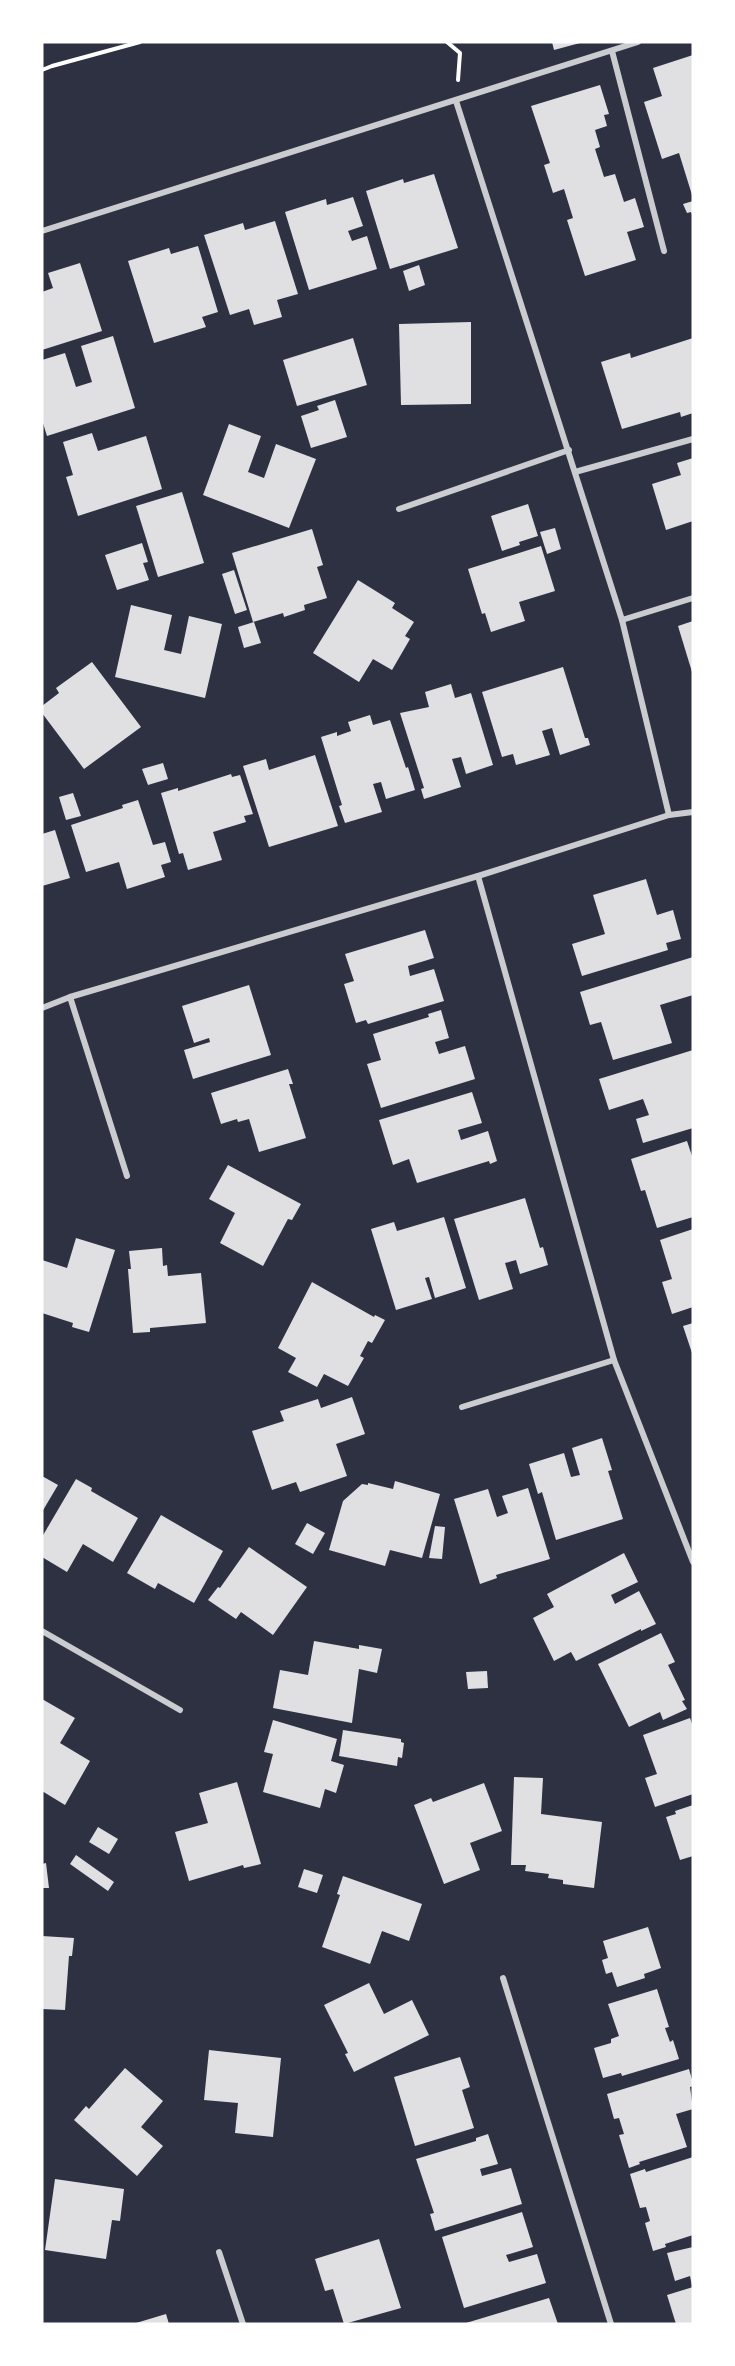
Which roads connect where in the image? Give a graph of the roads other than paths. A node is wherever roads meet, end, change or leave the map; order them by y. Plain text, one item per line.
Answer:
1 (638, 42) edge
2 (612, 51) junction
3 (456, 101) junction
4 (42, 231) edge
5 (664, 251) dead end
6 (693, 439) edge
7 (568, 450) junction
8 (575, 472) junction
9 (399, 509) dead end
10 (693, 598) edge
11 (622, 620) junction
12 (693, 812) edge
13 (669, 815) junction
14 (478, 876) junction
15 (70, 997) junction
16 (42, 1008) edge
17 (128, 1176) dead end
18 (614, 1359) junction
19 (462, 1407) dead end
20 (693, 1562) edge
21 (42, 1631) edge
22 (180, 1710) dead end
23 (503, 1978) dead end
24 (219, 2252) dead end
25 (243, 2324) edge
26 (611, 2324) edge

1 - 2 street
2 - 3 street
2 - 5 street
3 - 4 street
3 - 7 street
6 - 8 street
7 - 8 street
7 - 9 street
8 - 11 street
10 - 11 street
11 - 13 street
12 - 13 street
13 - 14 street
14 - 15 street
14 - 18 street
15 - 16 street
15 - 17 street
18 - 19 street
18 - 20 street
21 - 22 street
23 - 26 street
24 - 25 street

